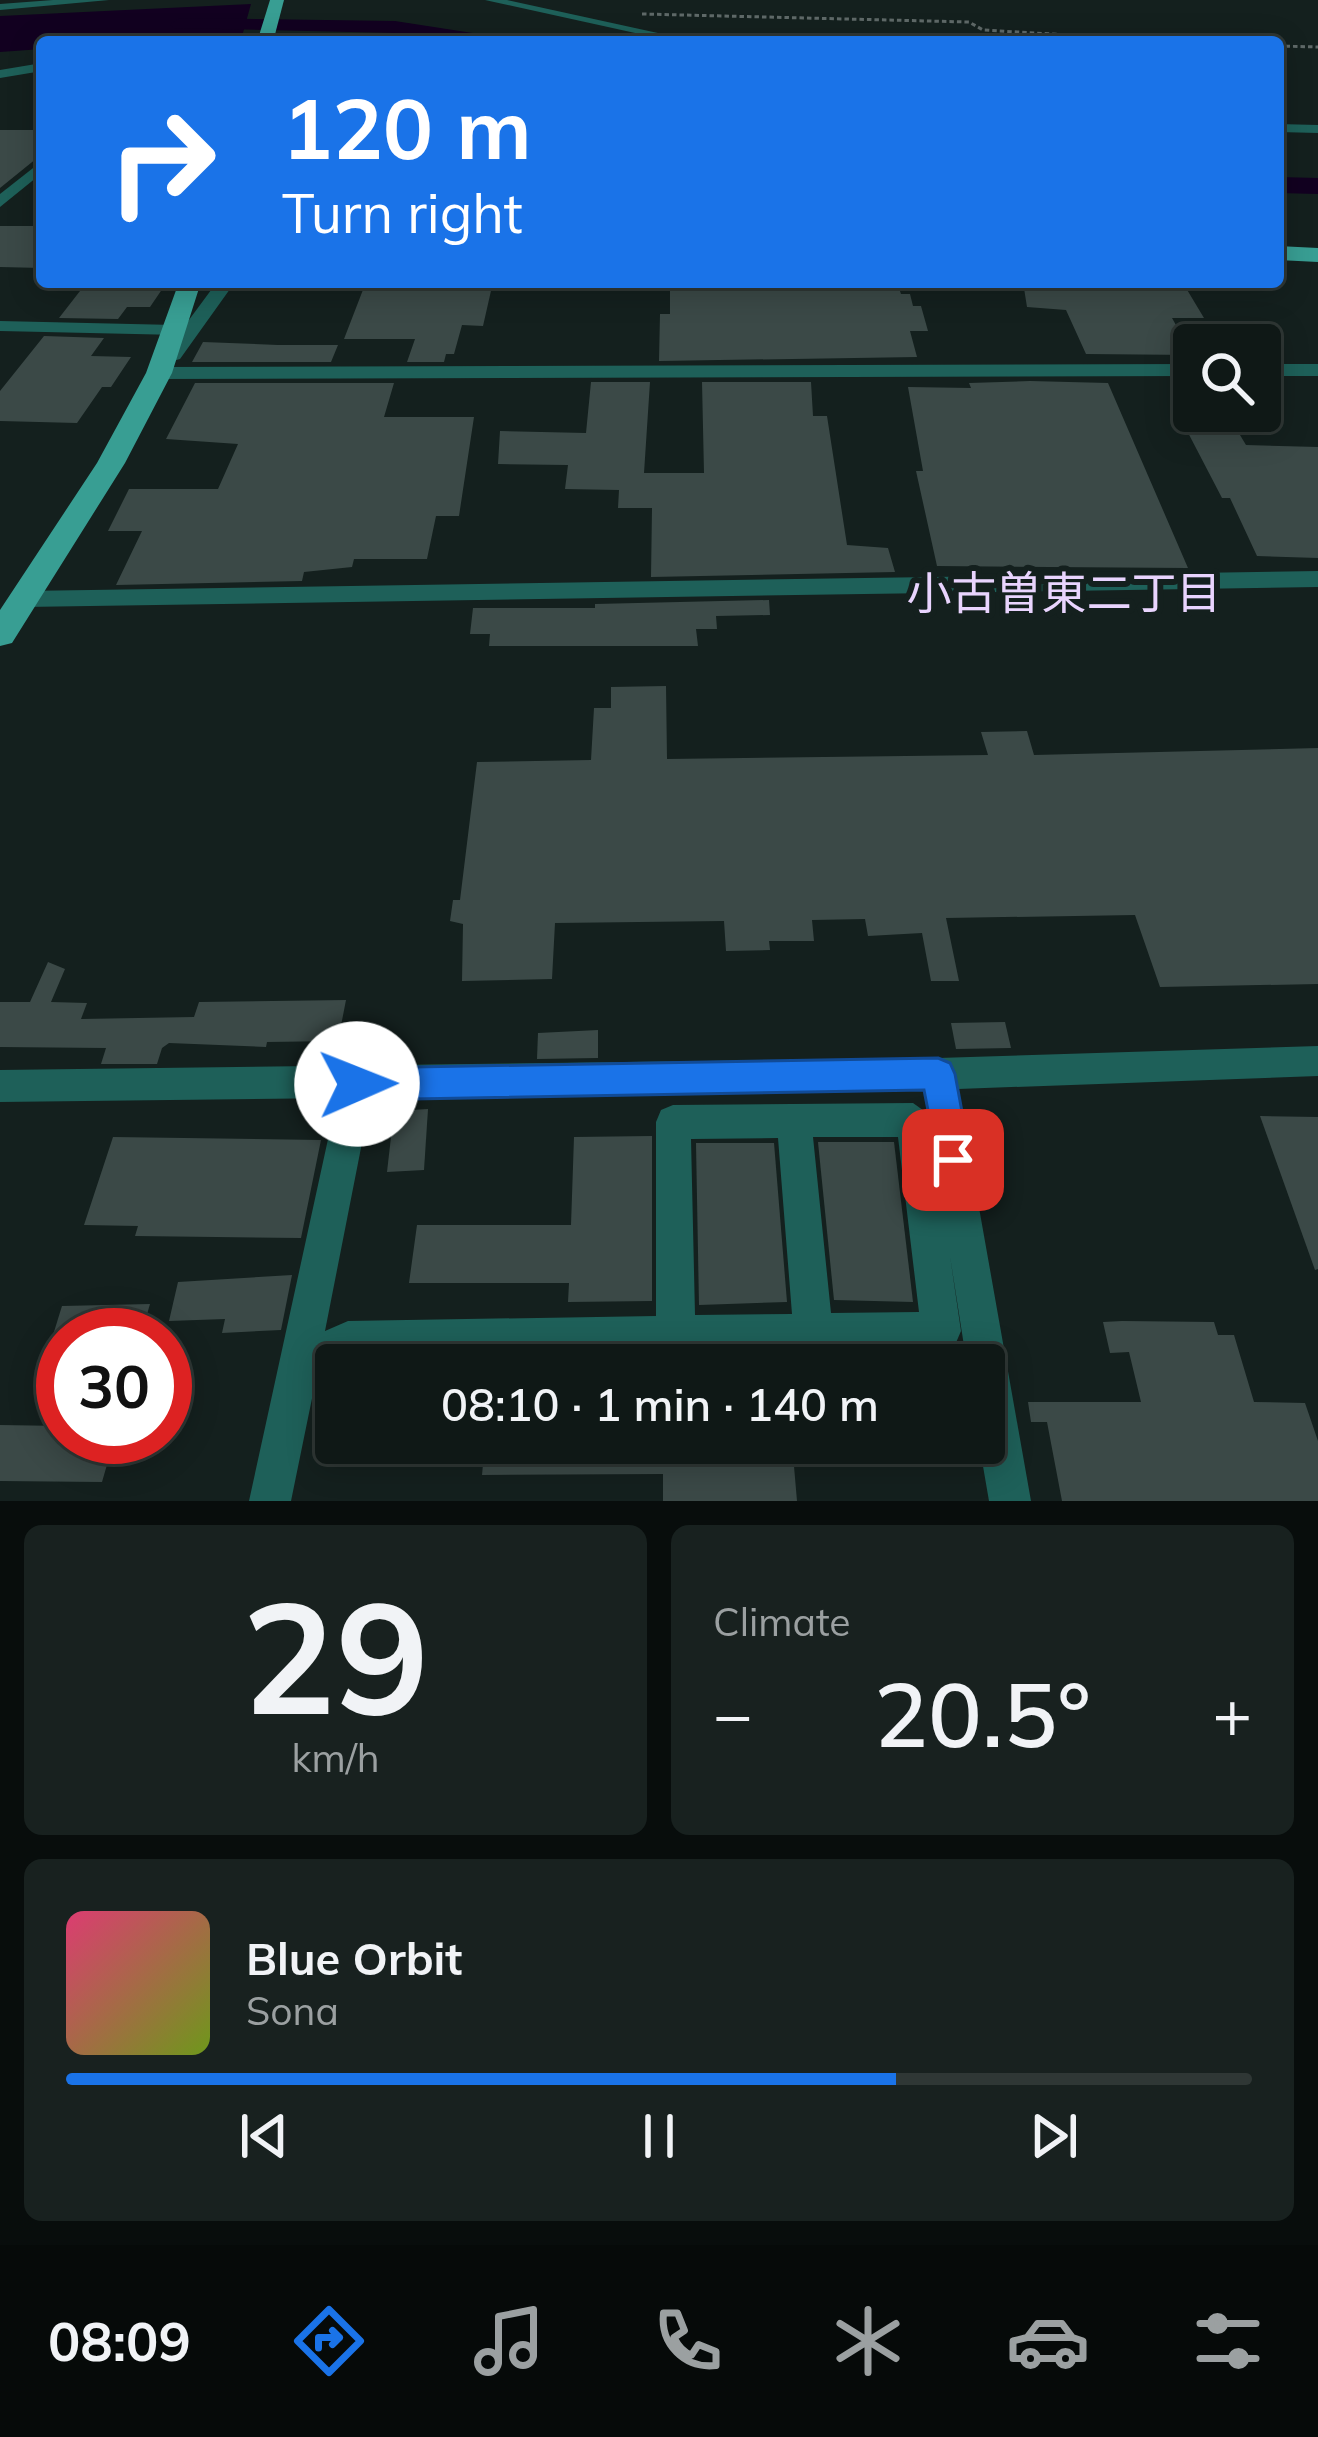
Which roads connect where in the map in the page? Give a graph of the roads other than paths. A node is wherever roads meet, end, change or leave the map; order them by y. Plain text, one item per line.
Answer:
1 (103, 0) edge
2 (277, 0) edge
3 (487, 1) edge
4 (0, 7) edge
5 (267, 36) edge
6 (636, 36) edge
7 (663, 36) edge
8 (36, 68) edge
9 (0, 74) edge
10 (1284, 128) edge
11 (1318, 129) edge
12 (36, 170) edge
13 (0, 202) edge
14 (1284, 253) edge
15 (1318, 255) edge
16 (188, 288) edge
17 (222, 288) edge
18 (0, 326) edge
19 (175, 330) junction
20 (1173, 370) edge
21 (1281, 370) edge
22 (1318, 370) edge
23 (159, 373) junction
24 (1318, 579) edge
25 (24, 598) junction
26 (0, 635) edge
27 (1318, 1061) edge
28 (938, 1074) junction
29 (357, 1084) junction
30 (0, 1086) edge
31 (794, 1121) junction
32 (813, 1334) junction
33 (676, 1336) junction
34 (297, 1362) junction
35 (270, 1501) edge
36 (1010, 1501) edge

1 - 4 street
2 - 5 main road
3 - 6 street
3 - 7 street
8 - 9 street
10 - 11 street
12 - 13 street
14 - 15 main road
16 - 19 main road
17 - 23 street
18 - 19 street
19 - 23 main road
20 - 23 street
21 - 22 street
23 - 25 main road
24 - 25 street
25 - 26 main road
27 - 28 street
28 - 29 street
28 - 36 street
29 - 30 street
29 - 34 street
31 - 32 street
31 - 32 street
31 - 33 street
32 - 33 street
33 - 34 street
34 - 35 street

